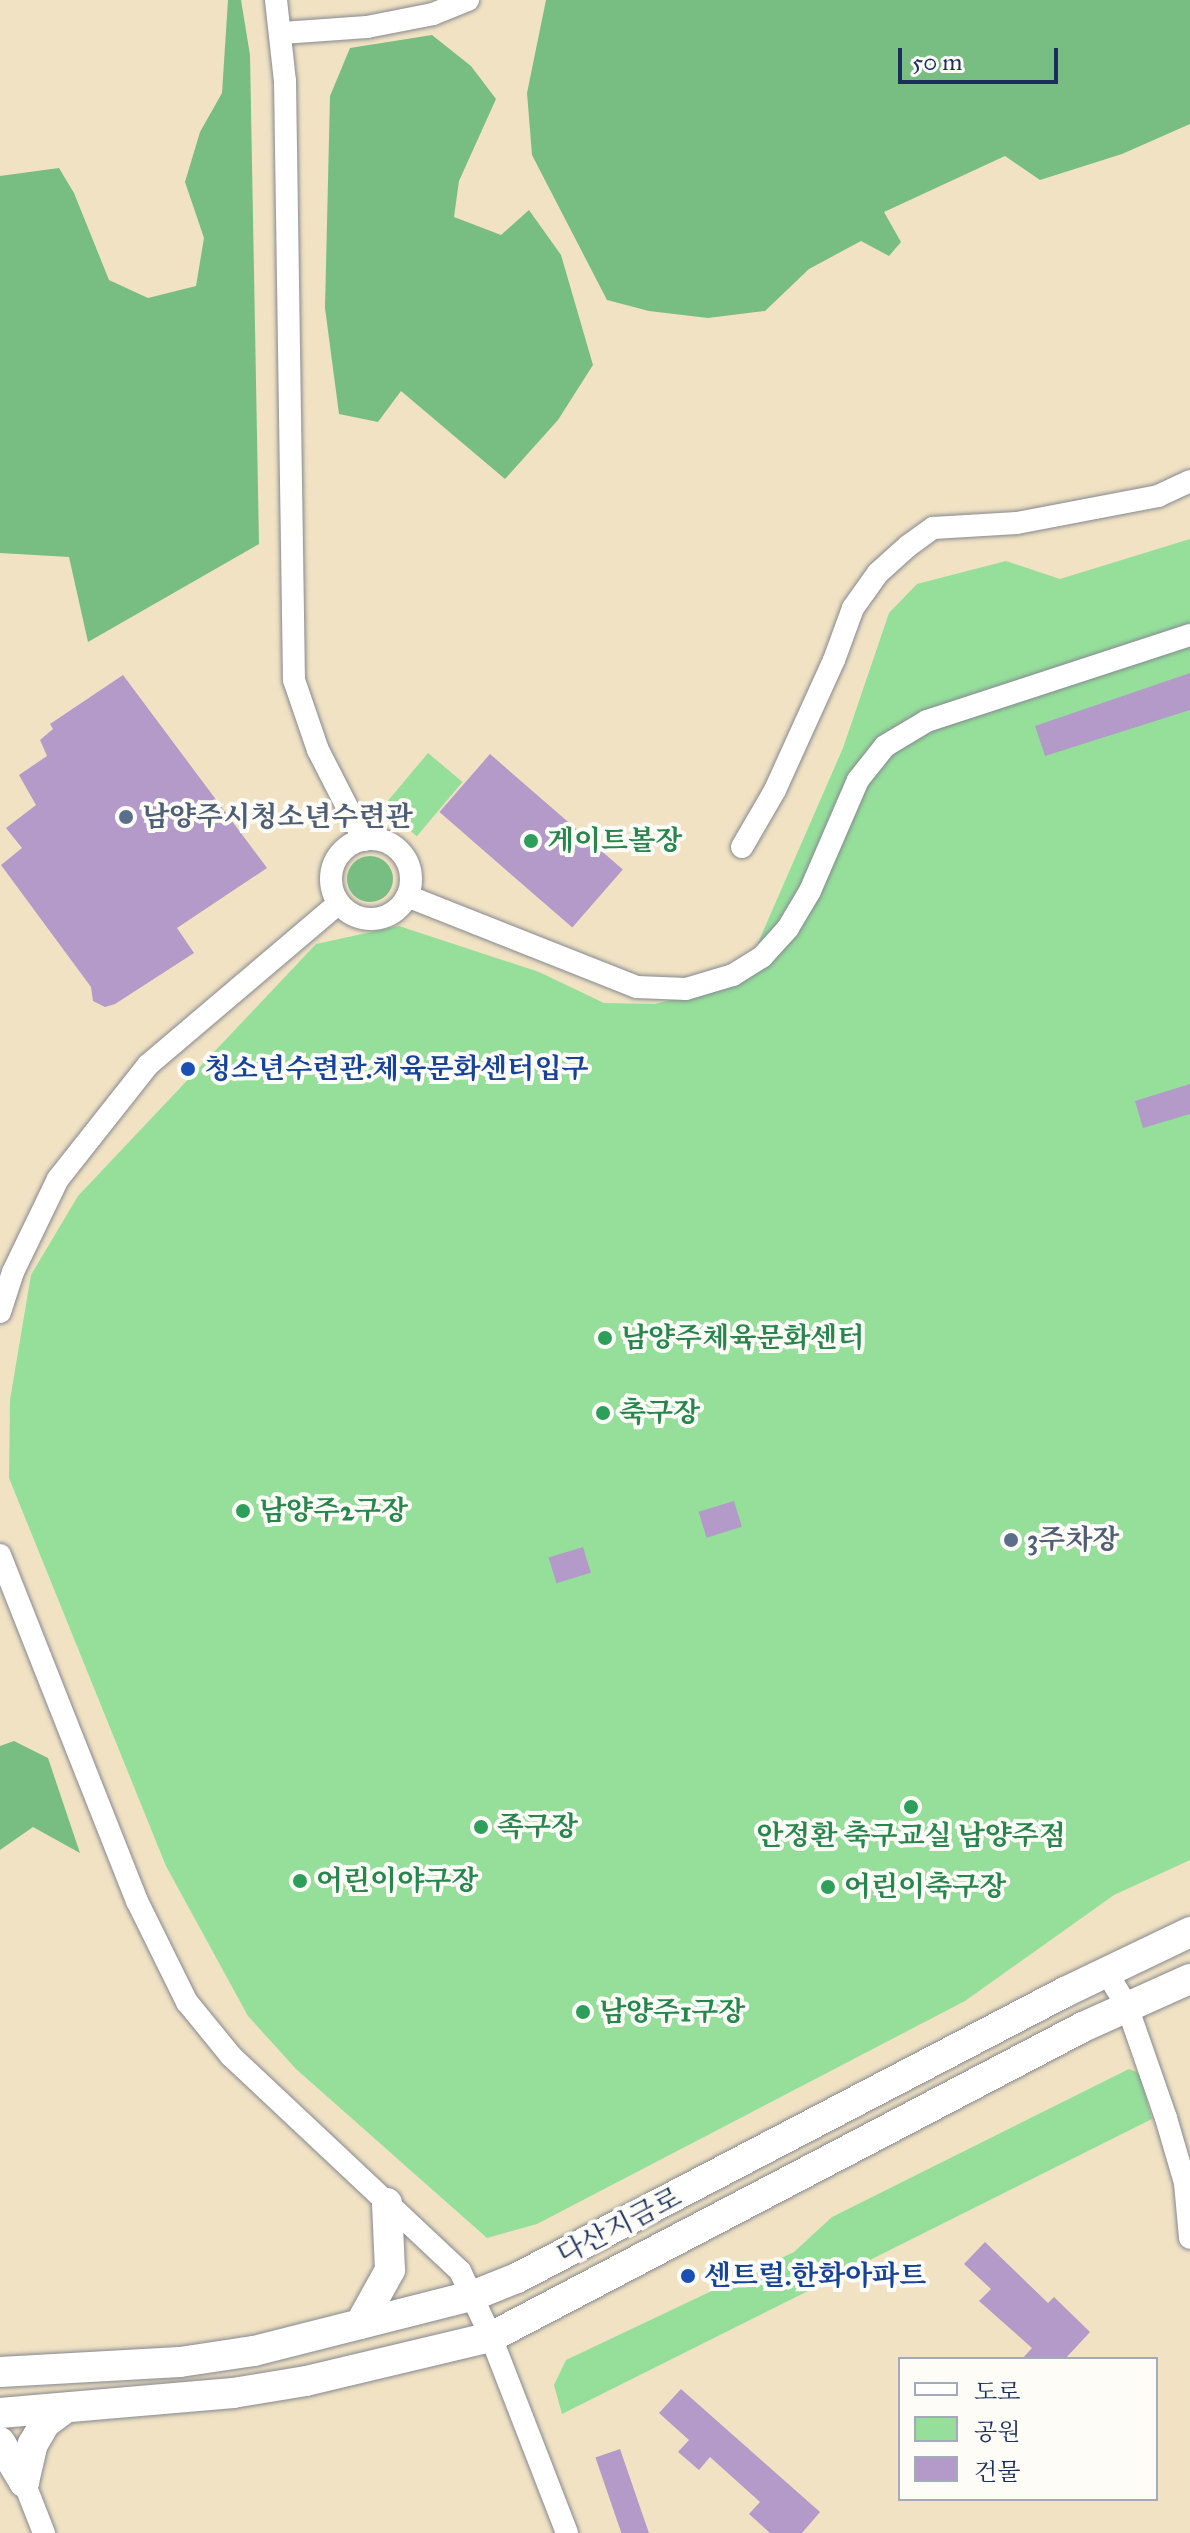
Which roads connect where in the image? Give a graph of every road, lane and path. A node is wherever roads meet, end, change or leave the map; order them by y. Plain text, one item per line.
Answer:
1 (276, 0) edge
2 (468, 0) edge
3 (282, 33) junction
4 (1190, 481) edge
5 (1190, 635) edge
6 (364, 840) junction
7 (742, 847) dead end
8 (407, 896) junction
9 (339, 903) junction
10 (0, 1312) edge
11 (0, 1555) edge
12 (1190, 1932) edge
13 (1107, 1973) junction
14 (1190, 1979) edge
15 (1127, 2006) junction
16 (387, 2203) junction
17 (1190, 2238) edge
18 (472, 2296) junction
19 (360, 2324) junction
20 (491, 2337) junction
21 (0, 2372) edge
22 (66, 2408) junction
23 (0, 2413) edge
24 (0, 2442) edge
25 (24, 2482) junction
26 (44, 2533) edge
27 (567, 2533) edge

1 - 3 street
2 - 3 street
3 - 6 street
4 - 7 street
5 - 8 street
6 - 8 street
6 - 9 street
8 - 9 street
9 - 10 street
11 - 16 street
12 - 13 street, 다산지금로
13 - 15 street
13 - 18 street, 다산지금로
14 - 15 street, 다산지금로
15 - 17 street
15 - 20 street, 다산지금로
16 - 18 street
16 - 19 street
18 - 19 street, 다산지금로
18 - 20 street
19 - 21 street, 다산지금로
20 - 22 street, 다산지금로
20 - 27 street
22 - 23 street, 다산지금로
22 - 25 street
24 - 25 street
25 - 26 street

